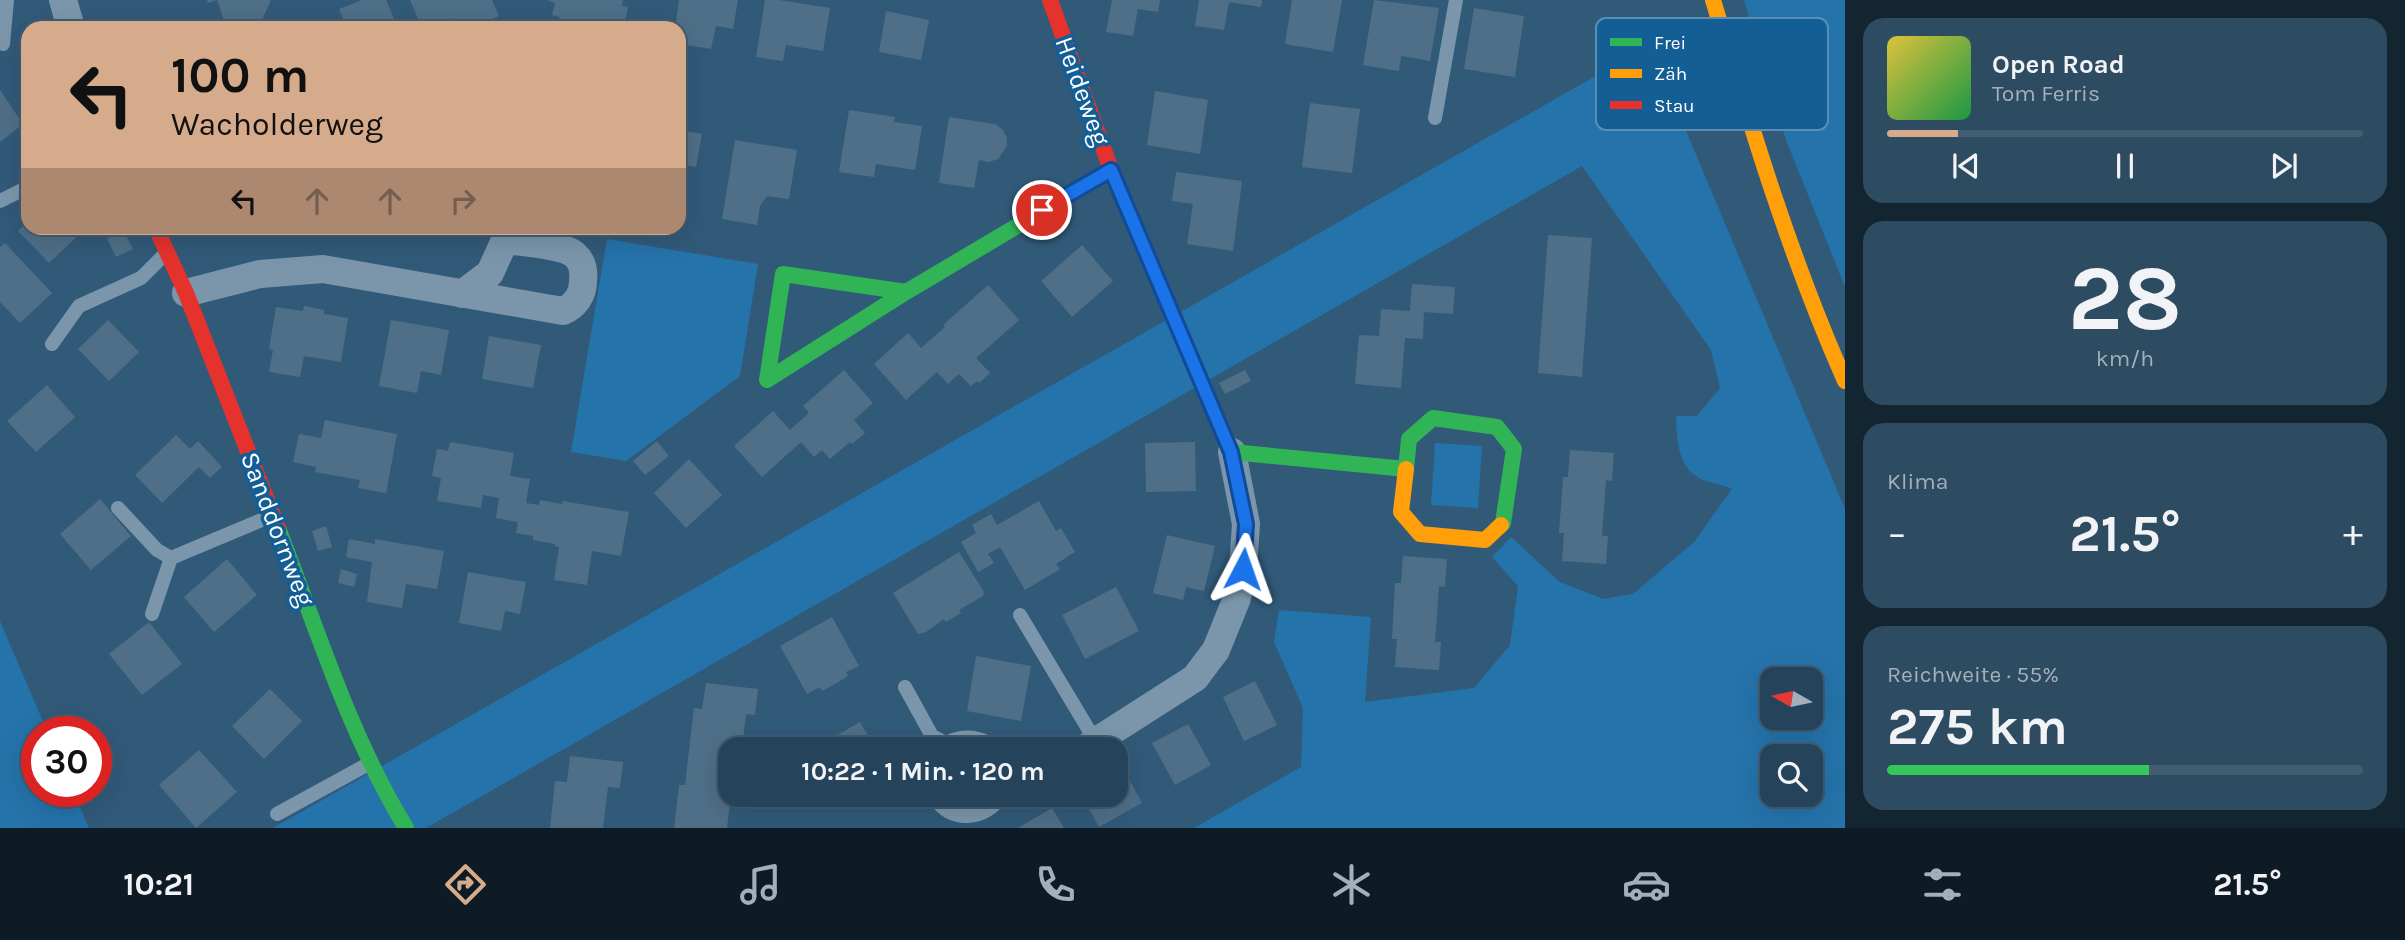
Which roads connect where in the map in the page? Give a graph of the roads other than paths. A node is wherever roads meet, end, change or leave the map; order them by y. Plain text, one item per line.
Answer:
1 (7, 0) edge
2 (63, 0) edge
3 (1050, 0) edge
4 (1456, 0) edge
5 (1713, 0) edge
6 (1718, 18) edge
7 (69, 21) edge
8 (3, 44) dead end
9 (1435, 118) dead end
10 (1752, 130) edge
11 (1111, 170) junction
12 (21, 190) edge
13 (0, 201) edge
14 (159, 235) edge
15 (506, 235) edge
16 (510, 235) edge
17 (167, 251) junction
18 (906, 292) junction
19 (186, 293) junction
20 (462, 294) junction
21 (52, 344) dead end
22 (1845, 381) edge
23 (1231, 452) junction
24 (1406, 469) junction
25 (118, 508) dead end
26 (272, 515) junction
27 (171, 558) junction
28 (152, 614) dead end
29 (1020, 615) dead end
30 (905, 687) dead end
31 (934, 737) edge
32 (1085, 737) edge
33 (1104, 737) edge
34 (372, 762) junction
35 (954, 807) edge
36 (979, 807) edge
37 (277, 814) dead end
38 (407, 828) edge

1 - 8 lane
2 - 7 street
3 - 11 street, Heideweg
4 - 9 lane
5 - 6 street
10 - 22 street
11 - 18 street
11 - 23 street, Heideweg
12 - 13 lane
14 - 17 street, Sanddornweg
15 - 20 street
16 - 20 street
17 - 19 street, Sanddornweg
17 - 21 lane
18 - 18 street
19 - 20 street
19 - 26 street, Sanddornweg
23 - 24 street
23 - 33 street, Heideweg
24 - 24 street
25 - 27 lane
26 - 27 lane
26 - 34 street, Sanddornweg
27 - 28 lane
29 - 32 lane
30 - 31 lane
34 - 37 lane
34 - 38 street, Sanddornweg
35 - 36 street

